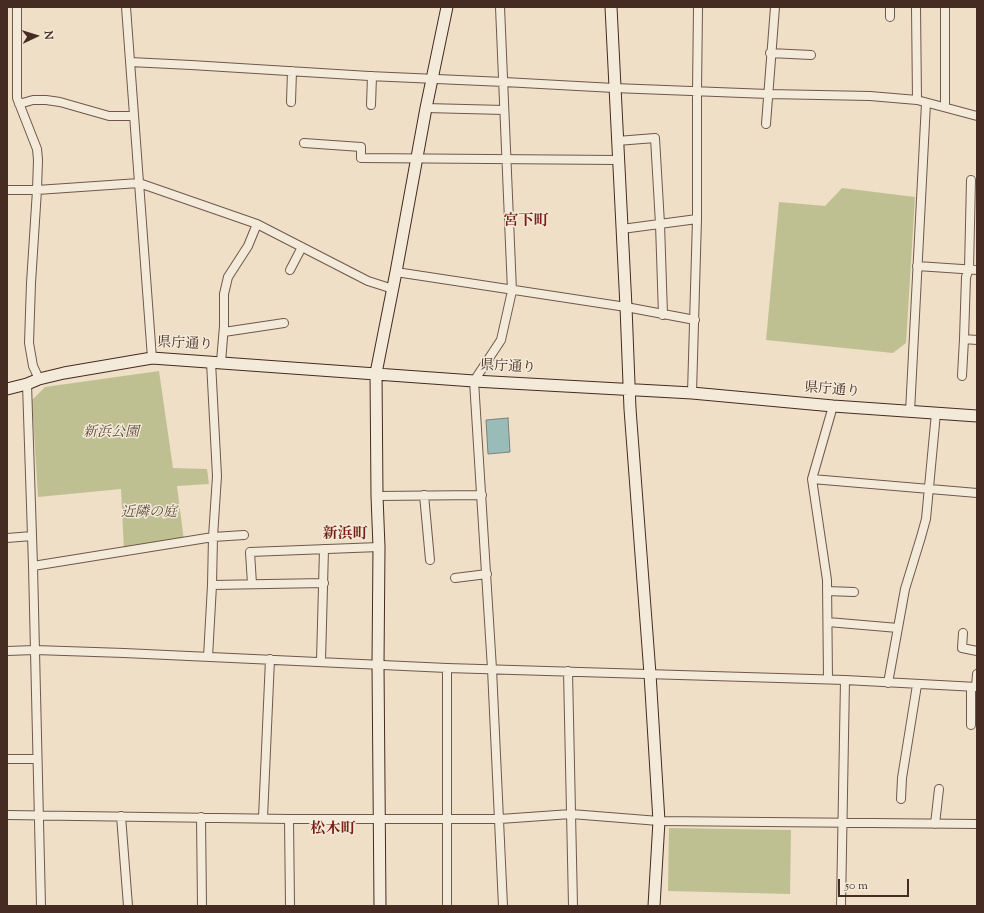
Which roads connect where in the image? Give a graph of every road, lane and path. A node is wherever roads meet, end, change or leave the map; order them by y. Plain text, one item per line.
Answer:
1 (17, 7) edge
2 (126, 7) edge
3 (447, 7) edge
4 (500, 7) edge
5 (611, 7) edge
6 (698, 7) edge
7 (775, 7) edge
8 (890, 7) edge
9 (916, 7) edge
10 (945, 7) edge
11 (890, 17) dead end
12 (770, 53) junction
13 (811, 54) dead end
14 (130, 62) junction
15 (292, 71) junction
16 (372, 76) junction
17 (433, 78) junction
18 (504, 82) junction
19 (614, 88) junction
20 (697, 92) junction
21 (768, 94) junction
22 (917, 100) junction
23 (290, 102) dead end
24 (926, 103) junction
25 (19, 104) junction
26 (371, 105) dead end
27 (945, 107) junction
28 (426, 108) junction
29 (504, 110) junction
30 (134, 116) junction
31 (977, 116) edge
32 (766, 124) dead end
33 (617, 141) junction
34 (304, 143) dead end
35 (417, 159) junction
36 (507, 160) junction
37 (618, 160) junction
38 (971, 180) dead end
39 (139, 183) junction
40 (7, 190) edge
41 (38, 190) junction
42 (697, 219) junction
43 (257, 224) junction
44 (660, 224) junction
45 (622, 228) junction
46 (302, 246) junction
47 (917, 266) junction
48 (290, 270) dead end
49 (973, 270) edge
50 (396, 272) junction
51 (393, 288) junction
52 (512, 291) junction
53 (626, 307) junction
54 (663, 315) junction
55 (695, 320) junction
56 (284, 323) dead end
57 (224, 332) junction
58 (964, 339) junction
59 (977, 340) edge
60 (152, 358) junction
61 (216, 362) junction
62 (376, 374) junction
63 (962, 376) dead end
64 (39, 379) junction
65 (474, 381) junction
66 (27, 384) junction
67 (7, 389) edge
68 (630, 390) junction
69 (692, 393) junction
70 (833, 406) junction
71 (910, 412) junction
72 (936, 413) junction
73 (977, 416) edge
74 (812, 479) junction
75 (929, 489) junction
76 (977, 493) edge
77 (424, 495) junction
78 (482, 495) junction
79 (377, 496) junction
80 (244, 534) dead end
81 (32, 536) junction
82 (213, 537) junction
83 (7, 538) edge
84 (379, 547) junction
85 (324, 549) junction
86 (430, 560) dead end
87 (33, 566) junction
88 (487, 574) junction
89 (456, 578) dead end
90 (324, 582) junction
91 (252, 584) junction
92 (212, 585) junction
93 (827, 591) junction
94 (854, 592) dead end
95 (828, 622) junction
96 (898, 628) junction
97 (963, 633) dead end
98 (35, 650) junction
99 (7, 651) edge
100 (977, 651) edge
101 (208, 656) junction
102 (270, 659) junction
103 (320, 661) junction
104 (378, 664) junction
105 (447, 668) junction
106 (492, 669) junction
107 (568, 671) junction
108 (650, 674) junction
109 (977, 674) edge
110 (828, 679) junction
111 (845, 680) junction
112 (888, 683) junction
113 (917, 685) junction
114 (975, 687) edge
115 (970, 725) dead end
116 (7, 759) edge
117 (37, 759) junction
118 (939, 789) dead end
119 (901, 799) dead end
120 (571, 814) junction
121 (7, 815) edge
122 (39, 815) junction
123 (121, 816) junction
124 (202, 817) junction
125 (263, 818) junction
126 (380, 818) junction
127 (446, 818) junction
128 (290, 819) junction
129 (500, 819) junction
130 (659, 821) junction
131 (843, 824) junction
132 (935, 824) junction
133 (977, 824) edge
134 (40, 906) edge
135 (128, 906) edge
136 (202, 906) edge
137 (290, 906) edge
138 (380, 906) edge
139 (447, 906) edge
140 (503, 906) edge
141 (573, 906) edge
142 (654, 906) edge
143 (841, 906) edge

1 - 25 street
2 - 14 street
3 - 17 street
4 - 18 street
5 - 19 street
6 - 20 street
7 - 12 street
8 - 11 street
9 - 22 street
10 - 27 street
12 - 13 street
12 - 21 street
14 - 15 street
14 - 30 street
15 - 16 street
15 - 23 street
16 - 17 street
16 - 26 street
17 - 18 street
17 - 28 street
18 - 19 street
18 - 29 street
19 - 20 street
19 - 33 street
20 - 21 street
20 - 42 street
21 - 22 street
21 - 32 street
22 - 24 street
24 - 27 street
24 - 47 street
25 - 30 street
25 - 41 street
27 - 31 street
28 - 29 street
28 - 35 street
29 - 36 street
30 - 39 street
33 - 37 street
33 - 44 street
34 - 35 street
35 - 36 street
35 - 50 street
36 - 37 street
36 - 52 street
37 - 45 street
38 - 49 street
39 - 41 street
39 - 43 street
39 - 60 street
40 - 41 street
41 - 64 street
42 - 44 street
42 - 55 street
43 - 46 street
43 - 57 street
44 - 45 street
44 - 54 street
45 - 53 street
46 - 48 street
46 - 51 street
47 - 49 street
47 - 71 street
49 - 58 street
50 - 51 street
50 - 52 street
51 - 62 street
52 - 53 street
52 - 65 street
53 - 54 street
53 - 68 street
54 - 55 street
55 - 69 street
56 - 57 street
57 - 61 street
58 - 59 street
58 - 63 street
60 - 61 street, 県庁通り
60 - 64 street, 県庁通り
61 - 62 street, 県庁通り
61 - 82 street
62 - 65 street, 県庁通り
62 - 79 street
64 - 66 street, 県庁通り
65 - 68 street, 県庁通り
65 - 78 street
66 - 67 street
66 - 81 street
68 - 69 street, 県庁通り
68 - 108 street
69 - 70 street, 県庁通り
70 - 71 street, 県庁通り
70 - 74 street
71 - 72 street, 県庁通り
72 - 73 street, 県庁通り
72 - 75 street
74 - 75 street
74 - 93 street
75 - 76 street
75 - 96 street
77 - 78 street
77 - 79 street
77 - 86 street
78 - 88 street
79 - 84 street
80 - 82 street
81 - 83 street
81 - 87 street
82 - 87 street
82 - 92 street
84 - 85 street
84 - 104 street
85 - 90 street
85 - 91 street
87 - 98 street
88 - 89 street
88 - 106 street
90 - 91 street
90 - 103 street
91 - 92 street
92 - 101 street
93 - 94 street
93 - 95 street
95 - 96 street
95 - 110 street
96 - 112 street
97 - 100 street
98 - 99 street
98 - 101 street
98 - 117 street
101 - 102 street
102 - 103 street
102 - 125 street
103 - 104 street
104 - 105 street
104 - 126 street
105 - 106 street
105 - 127 street
106 - 107 street
106 - 129 street
107 - 108 street
107 - 120 street
108 - 110 street
108 - 130 street
109 - 114 street
110 - 111 street
111 - 112 street
111 - 131 street
112 - 113 street
113 - 114 street
113 - 119 street
114 - 115 street
116 - 117 street
117 - 122 street
118 - 132 street
120 - 129 street
120 - 130 street
120 - 141 street
121 - 122 street
122 - 123 street
122 - 134 street
123 - 124 street
123 - 135 street
124 - 125 street
124 - 136 street
125 - 128 street
126 - 127 street
126 - 128 street
126 - 138 street
127 - 129 street
127 - 139 street
128 - 137 street
129 - 140 street
130 - 131 street
130 - 142 street
131 - 132 street
131 - 143 street
132 - 133 street

